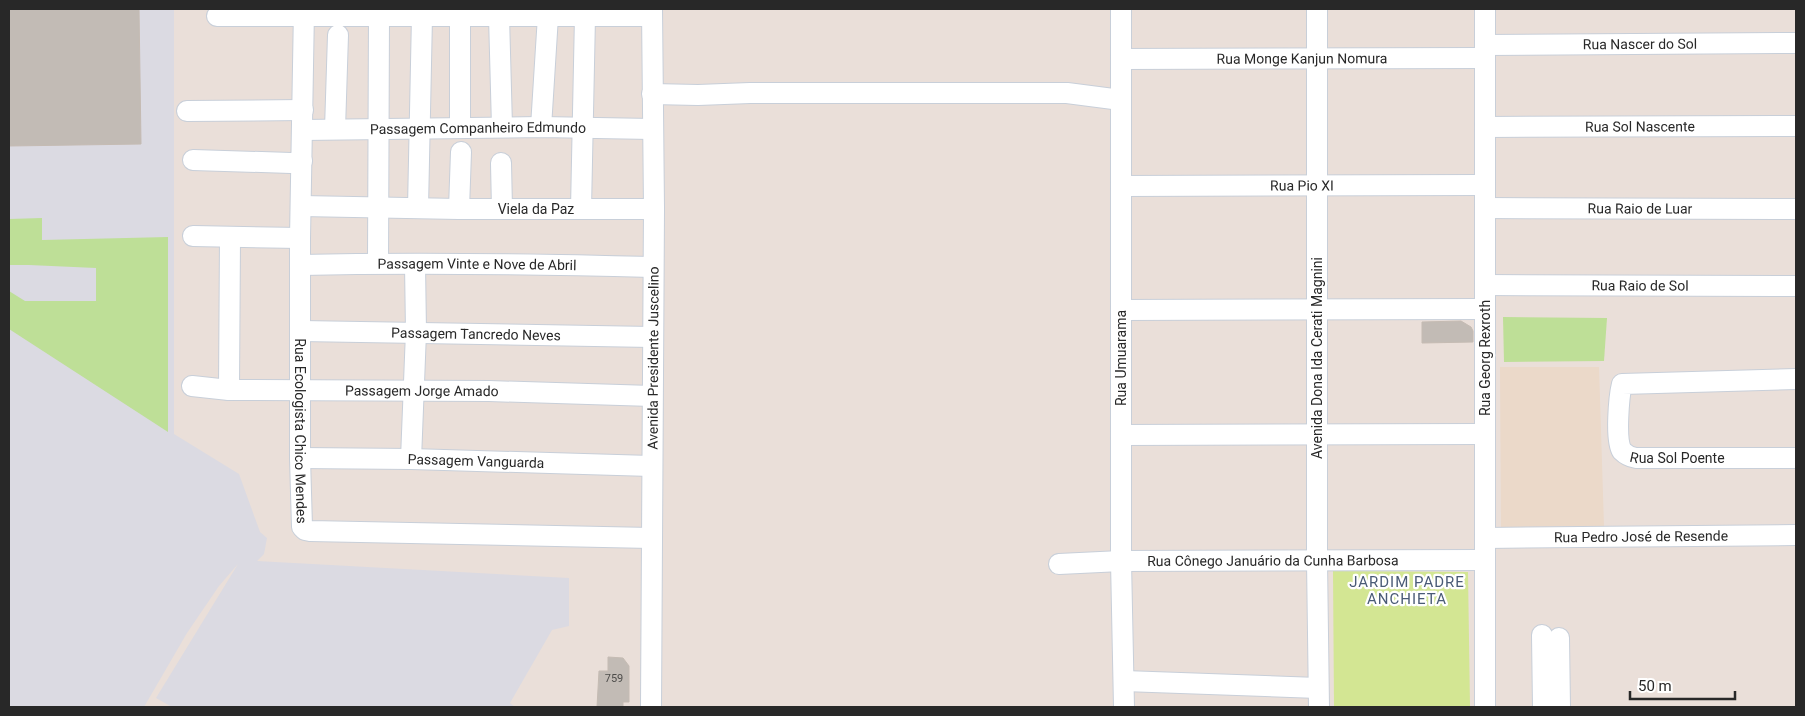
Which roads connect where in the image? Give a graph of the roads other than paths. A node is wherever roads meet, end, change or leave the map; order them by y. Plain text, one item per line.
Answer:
1 (1121, 9) edge
2 (1317, 9) edge
3 (1484, 9) edge
4 (304, 12) edge
5 (497, 12) edge
6 (585, 12) edge
7 (652, 12) edge
8 (217, 16) dead end
9 (379, 16) junction
10 (422, 16) junction
11 (460, 16) junction
12 (548, 16) junction
13 (338, 35) dead end
14 (1796, 43) edge
15 (1485, 51) junction
16 (1317, 58) junction
17 (1121, 59) junction
18 (652, 94) junction
19 (1121, 100) junction
20 (187, 111) dead end
21 (303, 120) junction
22 (1796, 126) edge
23 (502, 127) junction
24 (541, 127) junction
25 (1485, 127) junction
26 (419, 128) junction
27 (460, 128) junction
28 (582, 128) junction
29 (335, 129) junction
30 (378, 129) junction
31 (652, 129) junction
32 (462, 152) dead end
33 (192, 160) dead end
34 (302, 162) junction
35 (501, 163) dead end
36 (1317, 185) junction
37 (1485, 185) junction
38 (1121, 186) junction
39 (301, 206) junction
40 (377, 207) junction
41 (418, 208) junction
42 (1485, 208) junction
43 (459, 209) junction
44 (502, 209) junction
45 (581, 209) junction
46 (654, 209) junction
47 (1796, 209) edge
48 (193, 236) dead end
49 (230, 238) junction
50 (300, 238) junction
51 (378, 263) junction
52 (416, 264) junction
53 (301, 265) junction
54 (652, 267) junction
55 (1485, 285) junction
56 (1796, 286) edge
57 (1317, 309) junction
58 (1485, 309) junction
59 (1121, 310) junction
60 (301, 332) junction
61 (416, 332) junction
62 (652, 337) junction
63 (1796, 379) edge
64 (192, 386) dead end
65 (229, 390) junction
66 (301, 391) junction
67 (415, 392) junction
68 (652, 396) junction
69 (1485, 434) junction
70 (1121, 435) junction
71 (1317, 435) junction
72 (300, 458) junction
73 (411, 458) junction
74 (1796, 458) edge
75 (651, 466) junction
76 (1796, 535) edge
77 (651, 538) junction
78 (1485, 538) junction
79 (1317, 560) junction
80 (1485, 560) junction
81 (1121, 561) junction
82 (1059, 564) dead end
83 (1124, 682) junction
84 (1319, 698) edge
85 (651, 707) edge
86 (1124, 707) edge
87 (1485, 707) edge
88 (1543, 707) edge
89 (1560, 707) edge

1 - 17 street, Rua Umuarama
2 - 16 street, Avenida Dona Ida Cerati Magnini
3 - 15 street, Rua Georg Rexroth
4 - 8 street
4 - 9 street
4 - 21 street, Rua Ecologista Chico Mendes
5 - 11 street
5 - 12 street
5 - 23 street
6 - 7 street
6 - 12 street
6 - 28 street
7 - 18 street, Avenida Presidente Juscelino
9 - 10 street
9 - 30 street
10 - 11 street
10 - 26 street
11 - 27 street
12 - 24 street
13 - 29 street
14 - 15 street, Rua Nascer do Sol
15 - 16 street, Rua Monge Kanjun Nomura
15 - 25 street, Rua Georg Rexroth
16 - 17 street, Rua Monge Kanjun Nomura
16 - 36 street, Avenida Dona Ida Cerati Magnini
17 - 19 street, Rua Umuarama
18 - 19 street
18 - 31 street, Avenida Presidente Juscelino
19 - 38 street, Rua Umuarama
20 - 21 street, Passagem Companheiro Edmundo
21 - 29 street, Passagem Companheiro Edmundo
21 - 34 street, Rua Ecologista Chico Mendes
22 - 25 street, Rua Sol Nascente
23 - 24 street, Passagem Companheiro Edmundo
23 - 27 street, Passagem Companheiro Edmundo
24 - 28 street, Passagem Companheiro Edmundo
25 - 37 street, Rua Georg Rexroth
26 - 27 street, Passagem Companheiro Edmundo
26 - 30 street, Passagem Companheiro Edmundo
26 - 41 street
28 - 31 street, Passagem Companheiro Edmundo
28 - 45 street
29 - 30 street, Passagem Companheiro Edmundo
30 - 40 street
31 - 46 street, Avenida Presidente Juscelino
32 - 43 street
33 - 34 street
34 - 39 street, Rua Ecologista Chico Mendes
35 - 44 street
36 - 37 street, Rua Pio XI
36 - 38 street, Rua Pio XI
36 - 57 street, Avenida Dona Ida Cerati Magnini
37 - 42 street, Rua Georg Rexroth
38 - 59 street, Rua Umuarama
39 - 40 street, Viela da Paz
39 - 50 street, Rua Ecologista Chico Mendes
40 - 41 street, Viela da Paz
40 - 51 street
41 - 43 street, Viela da Paz
42 - 47 street, Rua Raio de Luar
42 - 55 street, Rua Georg Rexroth
43 - 44 street, Viela da Paz
44 - 45 street, Viela da Paz
45 - 46 street, Viela da Paz
46 - 54 street, Avenida Presidente Juscelino
48 - 49 street
49 - 50 street
49 - 65 street
50 - 53 street, Rua Ecologista Chico Mendes
51 - 52 street, Passagem Vinte e Nove de Abril
51 - 53 street, Passagem Vinte e Nove de Abril
52 - 54 street, Passagem Vinte e Nove de Abril
52 - 61 street
53 - 60 street, Rua Ecologista Chico Mendes
54 - 62 street, Avenida Presidente Juscelino
55 - 56 street, Rua Raio de Sol
55 - 58 street, Rua Georg Rexroth
57 - 58 street
57 - 59 street
57 - 71 street, Avenida Dona Ida Cerati Magnini
58 - 69 street, Rua Georg Rexroth
59 - 70 street, Rua Umuarama
60 - 61 street, Passagem Tancredo Neves
60 - 66 street, Rua Ecologista Chico Mendes
61 - 62 street, Passagem Tancredo Neves
61 - 67 street
62 - 68 street, Avenida Presidente Juscelino
63 - 74 street, Rua Sol Poente
64 - 65 street, Passagem Jorge Amado
65 - 66 street, Passagem Jorge Amado
66 - 67 street, Passagem Jorge Amado
66 - 72 street, Rua Ecologista Chico Mendes
67 - 68 street, Passagem Jorge Amado
67 - 73 street
68 - 75 street, Avenida Presidente Juscelino
69 - 71 street
69 - 78 street, Rua Georg Rexroth
70 - 71 street
70 - 81 street, Rua Umuarama
71 - 79 street, Avenida Dona Ida Cerati Magnini
72 - 73 street, Passagem Vanguarda
72 - 77 street, Rua Ecologista Chico Mendes
73 - 75 street, Passagem Vanguarda
75 - 77 street, Avenida Presidente Juscelino
76 - 78 street, Rua Pedro José de Resende
77 - 85 street, Avenida Presidente Juscelino
78 - 80 street, Rua Georg Rexroth
79 - 80 street, Rua Cônego Januário da Cunha Barbosa
79 - 81 street, Rua Cônego Januário da Cunha Barbosa
79 - 84 street, Avenida Dona Ida Cerati Magnini
80 - 87 street, Rua Georg Rexroth
81 - 82 street, Rua Cônego Januário da Cunha Barbosa
81 - 83 street, Rua Umuarama
83 - 84 street
83 - 86 street, Rua Umuarama
88 - 89 street

